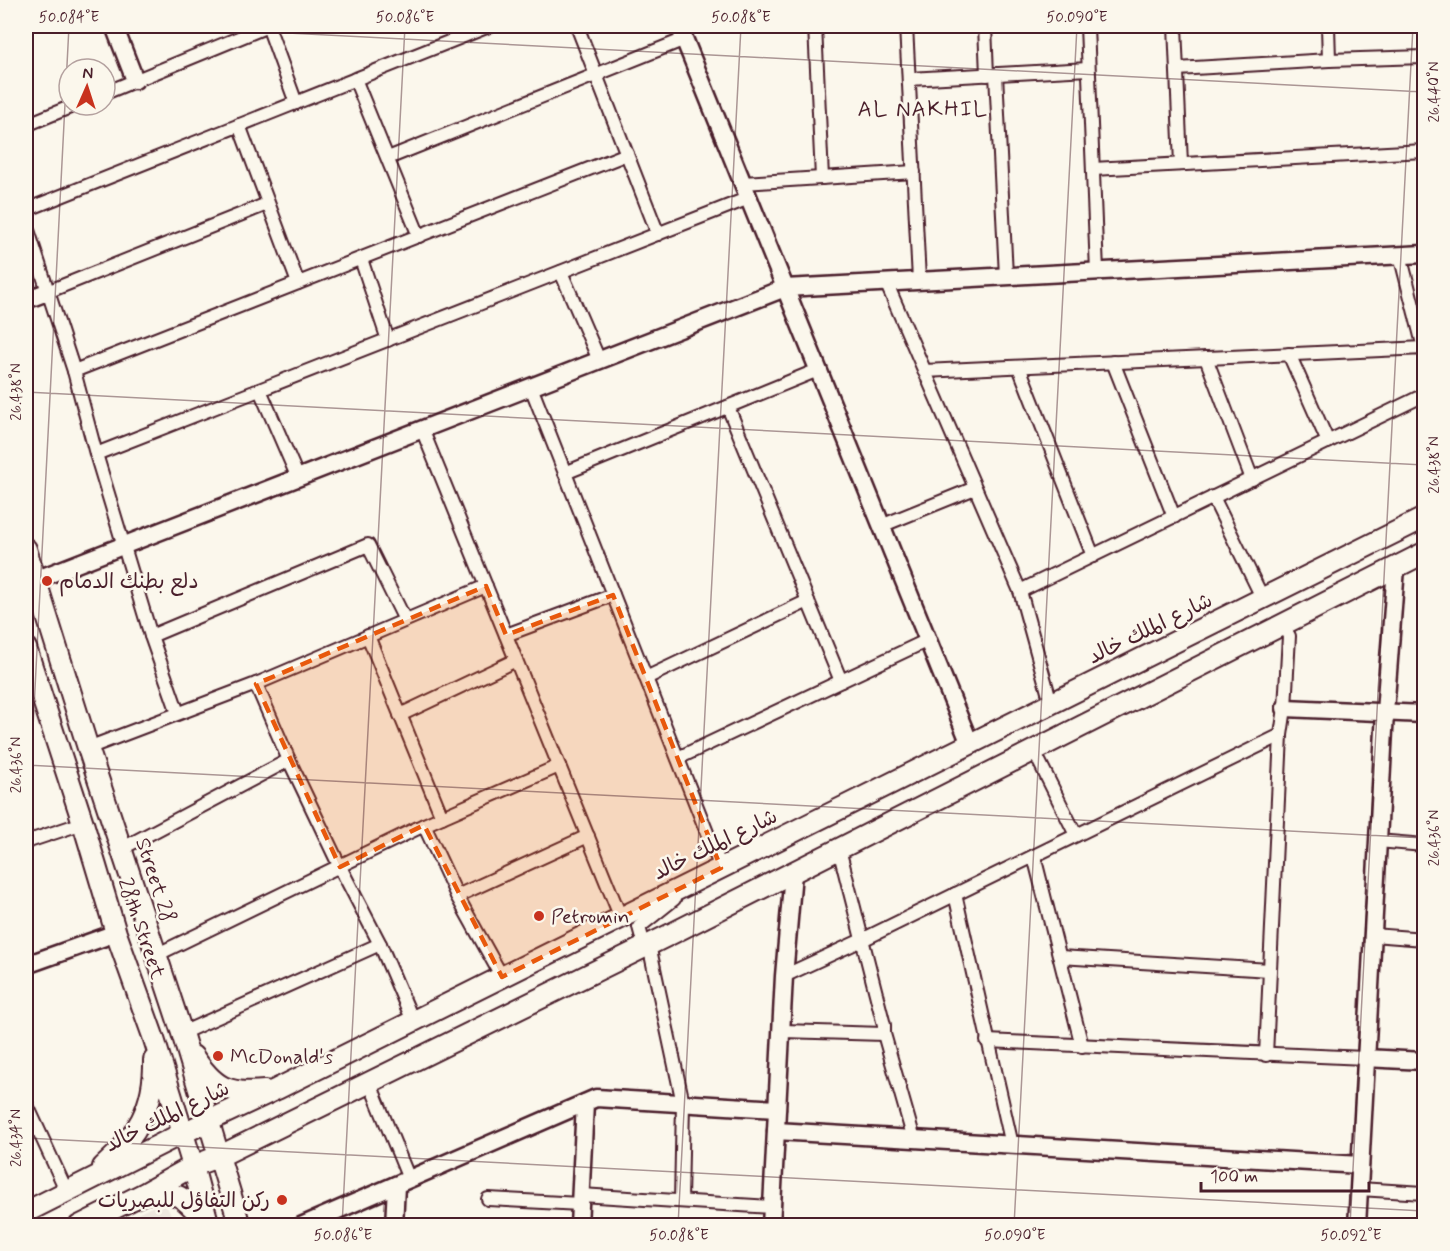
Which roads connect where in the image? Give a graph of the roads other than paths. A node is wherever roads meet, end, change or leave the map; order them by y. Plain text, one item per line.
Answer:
1 (114, 26) edge
2 (268, 26) edge
3 (489, 26) edge
4 (577, 26) edge
5 (815, 26) edge
6 (906, 26) edge
7 (985, 26) edge
8 (1087, 26) edge
9 (1175, 26) edge
10 (1328, 26) edge
11 (682, 32) edge
12 (1425, 57) edge
13 (1329, 60) junction
14 (1088, 69) junction
15 (1177, 69) junction
16 (596, 75) junction
17 (992, 75) junction
18 (355, 79) junction
19 (909, 79) junction
20 (135, 80) junction
21 (117, 88) edge
22 (296, 103) junction
23 (57, 112) edge
24 (26, 125) edge
25 (239, 125) junction
26 (1425, 151) edge
27 (627, 154) junction
28 (388, 158) junction
29 (1181, 164) junction
30 (1093, 169) junction
31 (914, 172) junction
32 (822, 178) junction
33 (746, 191) junction
34 (267, 204) junction
35 (26, 210) edge
36 (26, 224) edge
37 (658, 234) junction
38 (419, 236) junction
39 (1425, 254) edge
40 (1400, 255) junction
41 (361, 258) junction
42 (1097, 271) junction
43 (561, 272) junction
44 (1006, 276) junction
45 (919, 280) junction
46 (886, 282) junction
47 (298, 283) junction
48 (785, 288) junction
49 (47, 292) junction
50 (26, 300) edge
51 (387, 340) junction
52 (1424, 350) edge
53 (1289, 354) junction
54 (1206, 358) junction
55 (599, 360) junction
56 (1113, 362) junction
57 (1019, 367) junction
58 (818, 370) junction
59 (74, 371) junction
60 (924, 371) junction
61 (531, 387) junction
62 (260, 390) junction
63 (1425, 395) edge
64 (728, 407) junction
65 (422, 429) junction
66 (1328, 442) junction
67 (96, 454) junction
68 (565, 473) junction
69 (298, 478) junction
70 (1252, 479) junction
71 (975, 488) junction
72 (1214, 497) junction
73 (1174, 517) junction
74 (1425, 518) edge
75 (881, 526) junction
76 (124, 546) junction
77 (26, 549) edge
78 (1425, 553) edge
79 (1093, 556) junction
80 (1396, 568) junction
81 (35, 580) junction
82 (486, 586) junction
83 (1020, 591) junction
84 (613, 595) junction
85 (1263, 598) junction
86 (808, 601) junction
87 (405, 621) junction
88 (1282, 626) junction
89 (506, 635) junction
90 (150, 636) junction
91 (368, 636) junction
92 (928, 640) junction
93 (26, 648) edge
94 (516, 660) junction
95 (646, 678) junction
96 (841, 681) junction
97 (256, 684) junction
98 (1051, 704) junction
99 (1285, 708) junction
100 (178, 712) junction
101 (1385, 712) junction
102 (1425, 714) edge
103 (400, 715) junction
104 (1281, 735) junction
105 (970, 744) junction
106 (88, 748) junction
107 (1034, 751) junction
108 (678, 758) junction
109 (289, 760) junction
110 (559, 766) junction
111 (442, 817) junction
112 (83, 823) junction
113 (424, 825) junction
114 (588, 836) junction
115 (1076, 836) junction
116 (1378, 841) junction
117 (26, 842) edge
118 (1425, 845) edge
119 (762, 848) junction
120 (121, 849) junction
121 (839, 849) junction
122 (1034, 856) junction
123 (340, 867) junction
124 (721, 868) junction
125 (793, 873) junction
126 (955, 894) junction
127 (457, 896) junction
128 (621, 918) junction
129 (116, 933) junction
130 (1373, 935) junction
131 (1425, 939) edge
132 (862, 940) junction
133 (380, 944) junction
134 (649, 945) junction
135 (156, 955) junction
136 (1060, 957) junction
137 (26, 964) edge
138 (1270, 970) junction
139 (784, 976) junction
140 (502, 977) junction
141 (413, 1021) junction
142 (783, 1031) junction
143 (884, 1034) junction
144 (183, 1038) junction
145 (154, 1039) junction
146 (987, 1041) junction
147 (1082, 1046) junction
148 (1266, 1055) junction
149 (1365, 1058) junction
150 (1425, 1061) edge
151 (369, 1082) junction
152 (277, 1089) junction
153 (585, 1102) junction
154 (26, 1103) edge
155 (683, 1103) junction
156 (777, 1109) junction
157 (209, 1122) junction
158 (776, 1131) junction
159 (183, 1133) junction
160 (252, 1139) junction
161 (914, 1139) junction
162 (1012, 1145) junction
163 (220, 1156) junction
164 (1360, 1165) junction
165 (193, 1166) junction
166 (85, 1182) junction
167 (402, 1182) junction
168 (1359, 1189) junction
169 (67, 1192) junction
170 (230, 1192) junction
171 (146, 1193) junction
172 (1425, 1193) edge
173 (488, 1198) dead end
174 (580, 1200) junction
175 (681, 1201) junction
176 (772, 1207) junction
177 (26, 1212) edge
178 (208, 1225) edge
179 (79, 1226) edge
180 (240, 1226) edge
181 (301, 1226) edge
182 (394, 1226) edge
183 (579, 1226) edge
184 (771, 1226) edge
185 (1357, 1226) edge

1 - 20 street
2 - 20 street
2 - 22 street
3 - 18 street
4 - 16 street
5 - 32 street
6 - 19 street
7 - 17 street
8 - 14 street
9 - 15 street
10 - 13 street
11 - 16 street
11 - 33 street
12 - 13 street
13 - 15 street
14 - 17 street
14 - 30 street
15 - 29 street
16 - 27 street
16 - 28 street
17 - 19 street
17 - 44 street
18 - 22 street
18 - 28 street
19 - 31 street
20 - 21 street
22 - 25 street
23 - 24 street
25 - 34 street
25 - 35 street
26 - 29 street
27 - 37 street
27 - 38 street
28 - 38 street
29 - 30 street
30 - 42 street
31 - 32 street
31 - 45 street
32 - 33 street
33 - 37 street
33 - 48 street
34 - 47 street
34 - 49 street
36 - 49 street
37 - 43 street
38 - 41 street
39 - 40 street
40 - 42 street
40 - 52 street
41 - 47 street
41 - 51 street
42 - 44 street
43 - 51 street
43 - 55 street
44 - 45 street
45 - 46 street
46 - 48 street
46 - 60 street
47 - 59 street
48 - 55 street
48 - 58 street
49 - 50 street
49 - 59 street
51 - 62 street
52 - 53 street
53 - 54 street
53 - 66 street
54 - 56 street
54 - 70 street
55 - 61 street
56 - 57 street
56 - 73 street
57 - 60 street
57 - 79 street
58 - 64 street
58 - 75 street
59 - 67 street
60 - 71 street
61 - 65 street
61 - 68 street
62 - 67 street
62 - 69 street
63 - 66 street
64 - 68 street
64 - 86 street
65 - 69 street
65 - 82 street
66 - 70 street
67 - 76 street
68 - 84 street
69 - 76 street
70 - 72 street
71 - 75 street
71 - 83 street
72 - 73 street
72 - 85 street
73 - 79 street
74 - 85 main road, شارع الملك خالد
75 - 92 street
76 - 81 street
76 - 90 street
77 - 81 main road, Street 28
78 - 80 main road
79 - 83 street
80 - 88 main road
80 - 101 street
81 - 106 main road, Street 28
82 - 87 street
82 - 89 street
83 - 98 street
84 - 89 street
84 - 95 street
85 - 98 main road, شارع الملك خالد
86 - 95 street
86 - 96 street
87 - 90 street
87 - 91 street
88 - 99 street
88 - 107 main road
89 - 94 street
90 - 100 street
91 - 97 street
91 - 103 street
92 - 96 street
92 - 105 street
93 - 112 main road, 28th Street
94 - 103 street
94 - 110 street
95 - 108 street
96 - 108 street
97 - 100 street
97 - 109 street
98 - 105 main road, شارع الملك خالد
99 - 101 street
99 - 104 street
100 - 106 street
101 - 102 street
101 - 116 street
103 - 111 street
104 - 115 street
104 - 138 street
105 - 119 main road, شارع الملك خالد
106 - 120 main road, Street 28
107 - 115 street
107 - 121 main road
108 - 124 street
109 - 120 street
109 - 123 street
110 - 111 street
110 - 114 street
111 - 113 street
112 - 117 street
112 - 129 main road, 28th Street
113 - 123 street
113 - 127 street
114 - 127 street
114 - 128 street
115 - 122 street
116 - 118 street
116 - 130 street
119 - 124 main road, شارع الملك خالد
119 - 134 street
120 - 135 main road, Street 28
121 - 125 main road
121 - 132 street
122 - 126 street
122 - 136 street
123 - 133 street
123 - 135 street
124 - 128 main road, شارع الملك خالد
125 - 134 main road
125 - 139 street
126 - 132 street
126 - 146 street
127 - 140 street
128 - 140 main road, شارع الملك خالد
129 - 137 street
129 - 145 main road, 28th Street
130 - 131 street
130 - 149 street
132 - 139 street
132 - 143 street
133 - 141 street
133 - 144 street
134 - 151 main road
134 - 155 street
135 - 144 main road, Street 28
136 - 138 street
136 - 147 street
138 - 148 street
139 - 142 street
140 - 141 main road, شارع الملك خالد
141 - 152 main road, شارع الملك خالد
142 - 143 street
142 - 156 street
143 - 161 street
144 - 152 main road
144 - 157 main road, Street 28
145 - 159 main road, 28th Street
145 - 166 main road
146 - 147 street
146 - 162 street
147 - 148 street
148 - 149 street
149 - 150 street
149 - 164 street
151 - 160 main road
151 - 167 street
152 - 157 main road, شارع الملك خالد
153 - 155 street
153 - 167 street
153 - 174 street
154 - 169 street
155 - 156 street
155 - 175 street
156 - 158 street
157 - 159 main road, شارع الملك خالد
157 - 163 main road, Street 28
158 - 161 street
158 - 176 street
159 - 165 main road, 28th Street
159 - 166 main road, شارع الملك خالد
160 - 163 main road
160 - 170 main road
161 - 162 street
162 - 164 street
163 - 165 main road
163 - 170 main road, Street 28
164 - 168 street
165 - 171 main road
165 - 178 main road, 28th Street
166 - 169 main road, شارع الملك خالد
167 - 181 street
167 - 182 street
168 - 172 street
168 - 185 street
169 - 177 main road, شارع الملك خالد
170 - 180 main road, Street 28
171 - 178 main road
171 - 179 main road
173 - 174 street
174 - 175 street
174 - 183 street
175 - 176 street
176 - 184 street

